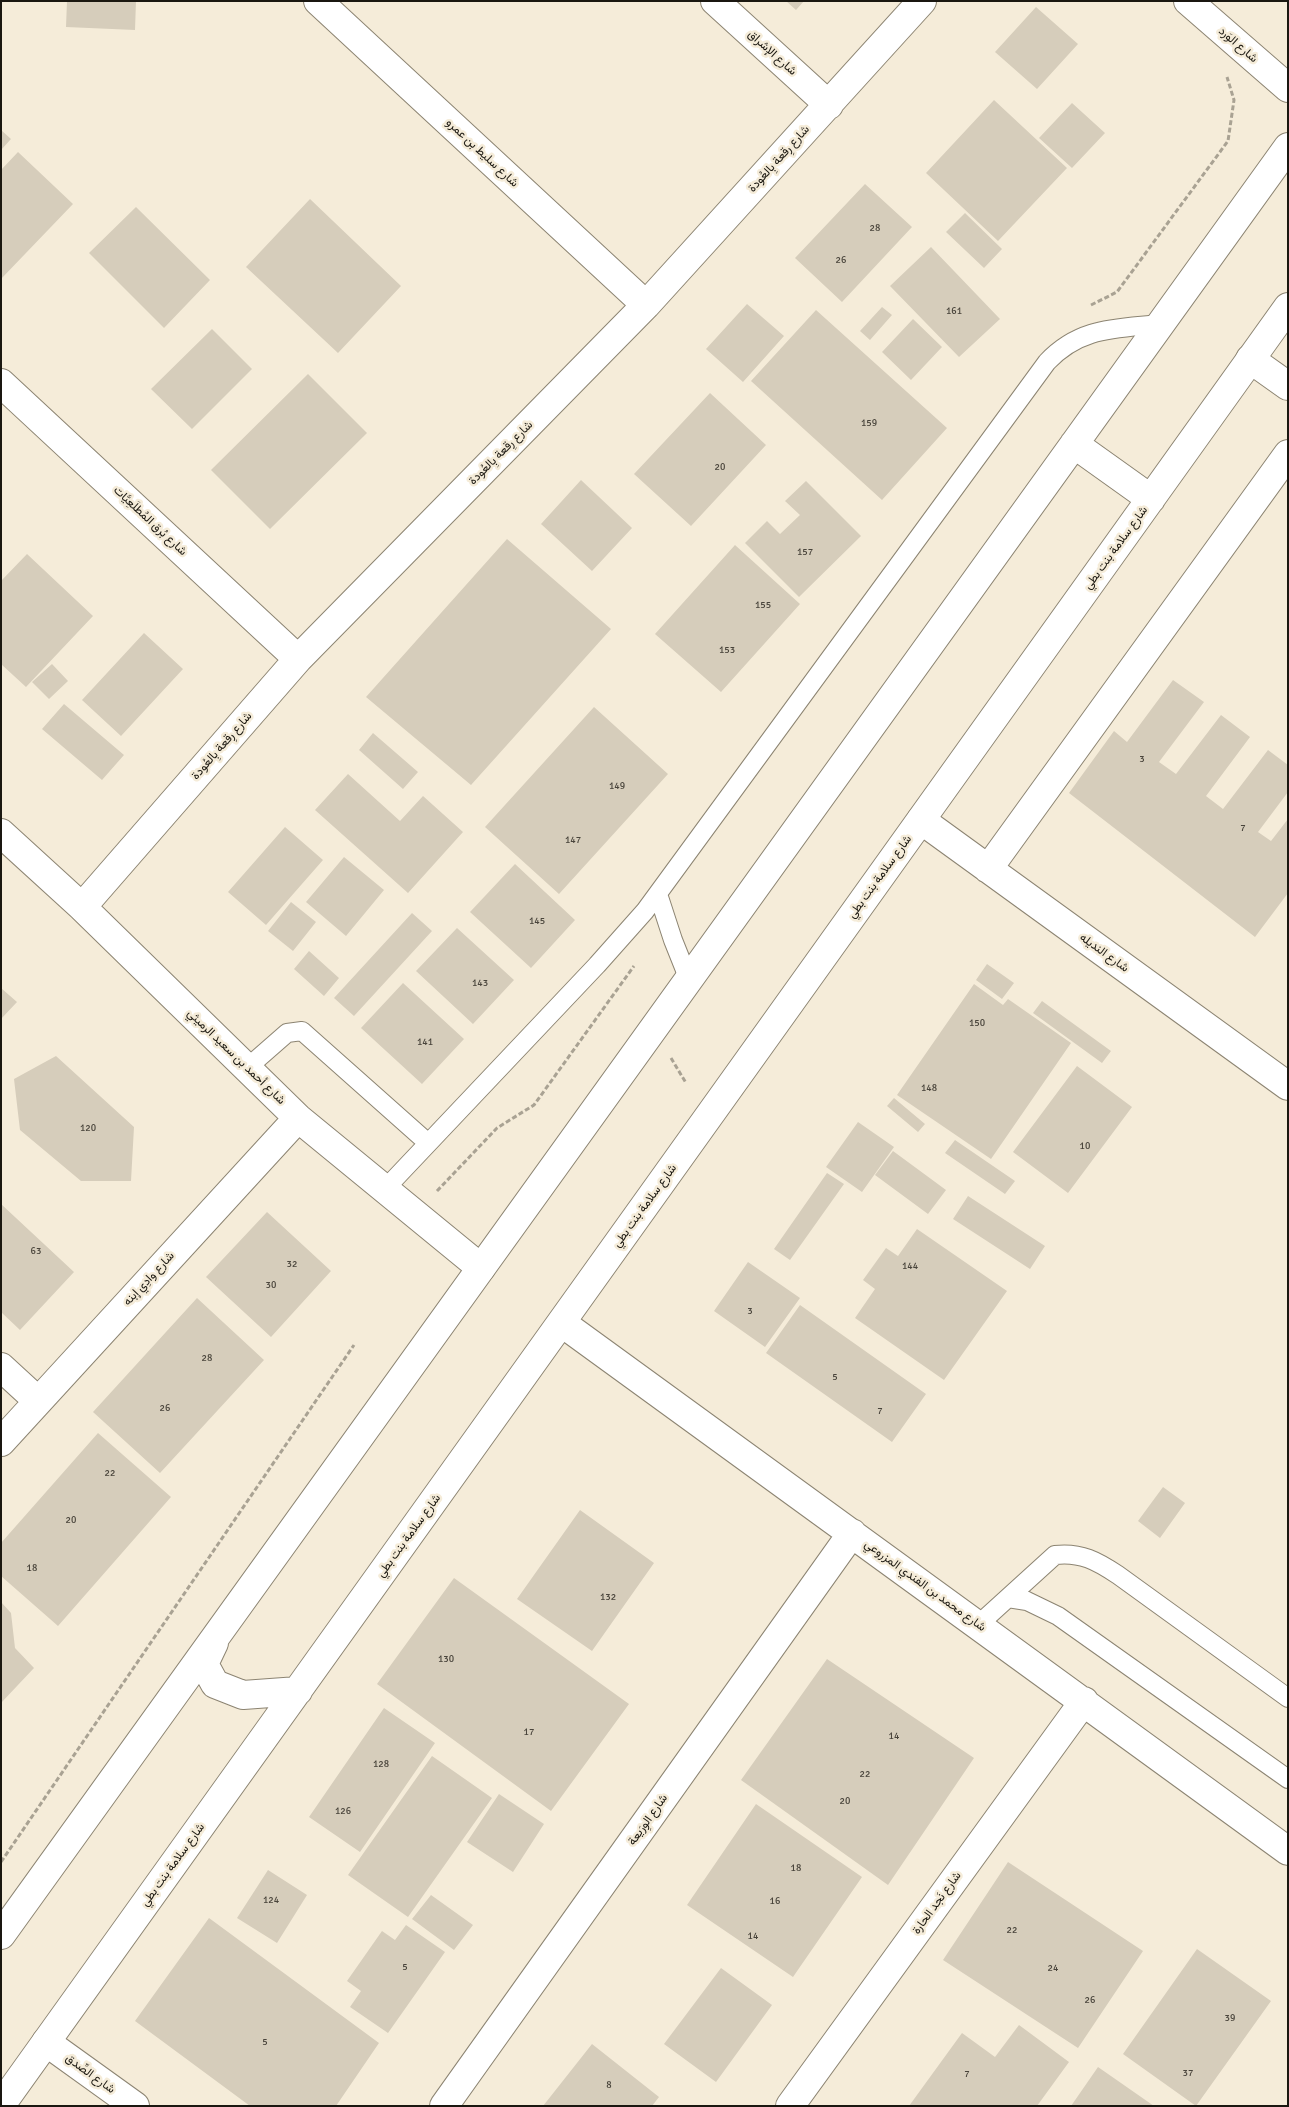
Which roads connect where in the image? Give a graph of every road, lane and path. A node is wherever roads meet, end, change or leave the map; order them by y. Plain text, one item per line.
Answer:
1 (318, 1) edge
2 (716, 1) edge
3 (922, 1) edge
4 (1188, 1) edge
5 (1225, 74) dead end
6 (1288, 88) edge
7 (829, 105) junction
8 (1288, 147) edge
9 (646, 305) junction
10 (1088, 306) dead end
11 (1288, 307) edge
12 (1160, 324) junction
13 (1250, 359) junction
14 (1, 383) edge
15 (1288, 386) edge
16 (1074, 444) junction
17 (1288, 454) edge
18 (1151, 499) junction
19 (298, 659) junction
20 (922, 820) junction
21 (1, 833) edge
22 (988, 869) junction
23 (658, 894) junction
24 (82, 907) junction
25 (635, 965) dead end
26 (689, 980) junction
27 (668, 1054) dead end
28 (247, 1068) junction
29 (686, 1083) dead end
30 (1288, 1086) edge
31 (298, 1118) junction
32 (428, 1144) junction
33 (385, 1189) junction
34 (437, 1191) dead end
35 (481, 1268) junction
36 (562, 1322) junction
37 (354, 1345) dead end
38 (1, 1367) edge
39 (38, 1401) junction
40 (1, 1442) edge
41 (852, 1533) junction
42 (1008, 1598) junction
43 (978, 1625) junction
44 (220, 1630) junction
45 (298, 1691) junction
46 (1288, 1698) edge
47 (1084, 1701) junction
48 (1288, 1779) edge
49 (1288, 1851) edge
50 (1, 1862) edge
51 (1, 1935) edge
52 (46, 2042) junction
53 (1, 2105) edge
54 (135, 2106) edge
55 (444, 2106) edge
56 (790, 2106) edge

1 - 9 street, شارع سليط بن عمرو
2 - 7 street, شارع الإشراق
3 - 7 street, شارع رِقعة بِالعُودة
4 - 6 street, شارع الوَرد
5 - 10 path
7 - 9 street, شارع رِقعة بِالعُودة
8 - 12 street
9 - 19 street, شارع رِقعة بِالعُودة
11 - 13 street, شارع سلامة بنت بطي
12 - 16 street
12 - 23 lane
13 - 15 street
13 - 18 street, شارع سلامة بنت بطي
14 - 19 street, شارع بُرق المُطلَعِيَّات
16 - 18 street
16 - 26 street
17 - 22 street
18 - 20 street, شارع سلامة بنت بطي
19 - 24 street, شارع رِقعة بِالعُودة
20 - 22 street, شارع النديله
20 - 36 street, شارع سلامة بنت بطي
21 - 24 street, شارع أحمد بن سعيد الرميثي
22 - 30 street, شارع النديله
23 - 26 lane
23 - 32 lane
24 - 28 street, شارع أحمد بن سعيد الرميثي
25 - 34 path
26 - 35 street
27 - 29 path
28 - 31 street, شارع أحمد بن سعيد الرميثي
28 - 32 lane
31 - 33 street, شارع أحمد بن سعيد الرميثي
31 - 39 street, شارع وادِي إبنه
32 - 33 lane
33 - 35 street, شارع أحمد بن سعيد الرميثي
35 - 44 street
36 - 41 street, شارع محمد بن الفندي المزروعي
36 - 45 street, شارع سلامة بنت بطي
37 - 50 path
38 - 39 street
39 - 40 street, شارع وادِي إبنه
41 - 43 street, شارع محمد بن الفندي المزروعي
41 - 55 street, شارع الوِرَيعة
42 - 43 lane
42 - 46 lane
42 - 48 lane
43 - 47 street, شارع محمد بن الفندي المزروعي
44 - 45 street
44 - 51 street
45 - 52 street, شارع سلامة بنت بطي
47 - 49 street, شارع محمد بن الفندي المزروعي
47 - 56 street, شارع نَجد الحارة
52 - 53 street, شارع سلامة بنت بطي
52 - 54 street, شارع الصِّدق

